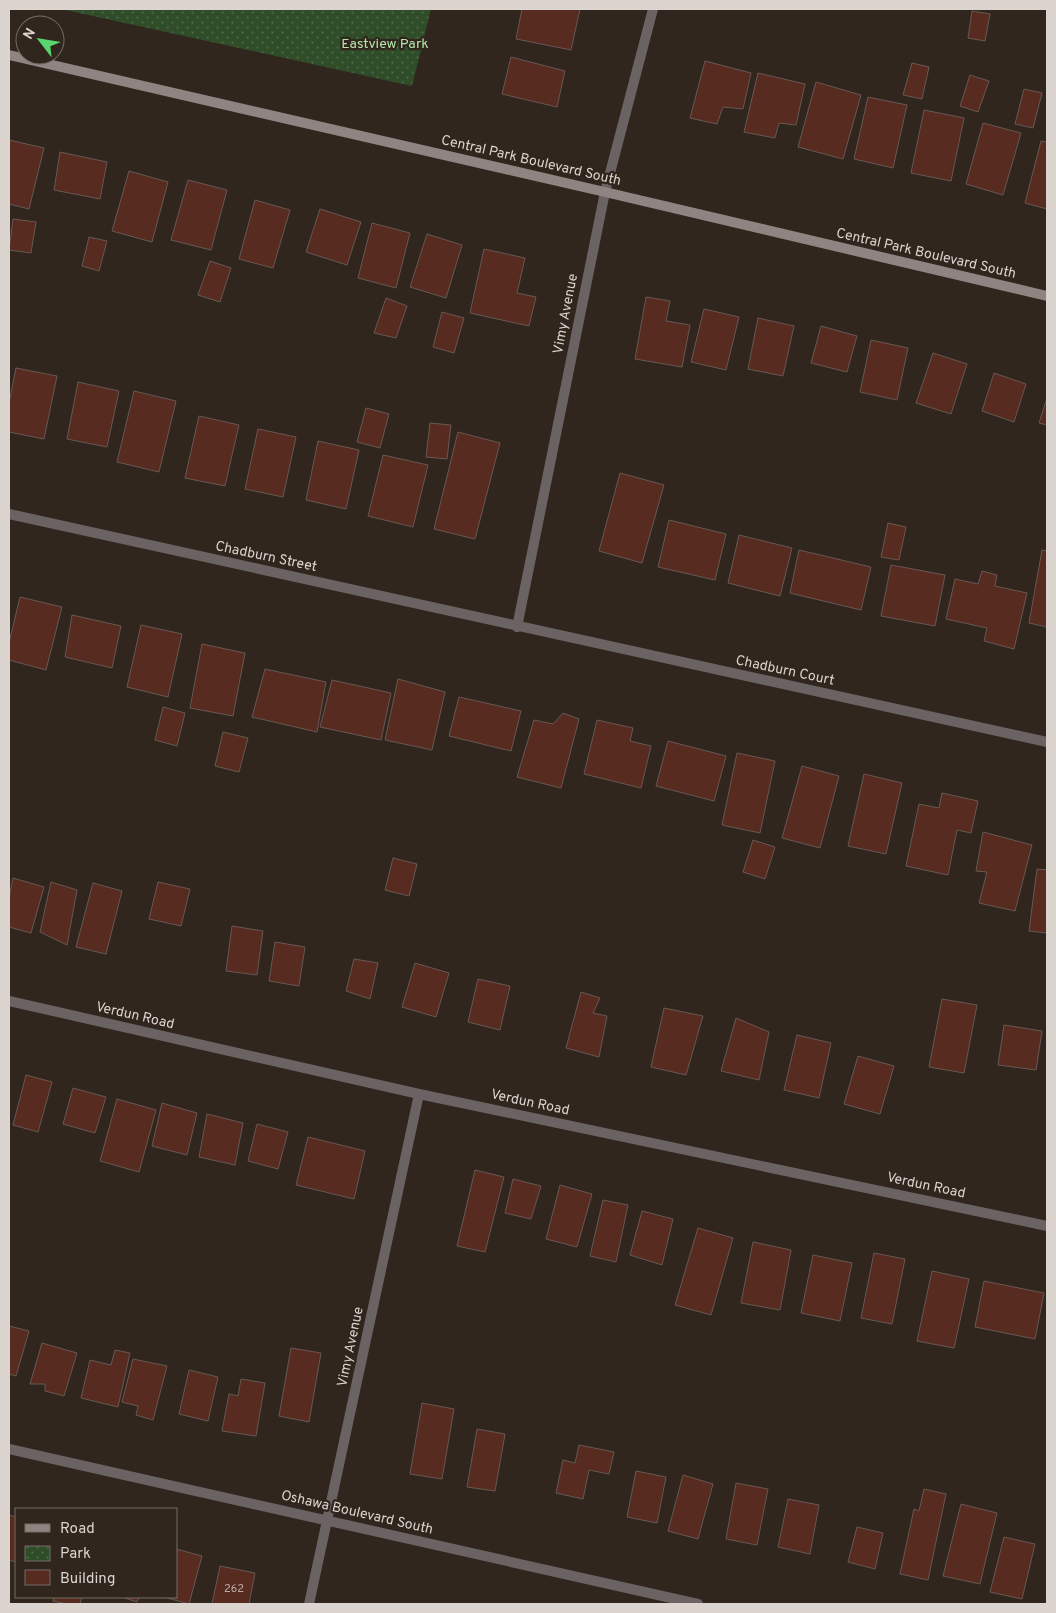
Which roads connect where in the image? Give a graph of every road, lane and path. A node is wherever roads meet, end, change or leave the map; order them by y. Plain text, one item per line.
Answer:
1 (653, 9) edge
2 (9, 55) edge
3 (605, 192) junction
4 (1047, 296) edge
5 (9, 514) edge
6 (517, 627) junction
7 (1047, 742) edge
8 (9, 1001) edge
9 (419, 1094) junction
10 (1047, 1226) edge
11 (9, 1449) edge
12 (328, 1520) junction
13 (309, 1604) edge
14 (698, 1604) edge

1 - 3 street, Vimy Avenue
2 - 3 street, Central Park Boulevard South
3 - 4 street, Central Park Boulevard South
3 - 6 street, Vimy Avenue
5 - 6 street, Chadburn Street
6 - 7 street, Chadburn Court
8 - 9 street, Verdun Road
9 - 10 street, Verdun Road
9 - 12 street, Vimy Avenue
11 - 12 street, Oshawa Boulevard South
12 - 13 street, Vimy Avenue
12 - 14 street, Oshawa Boulevard South

